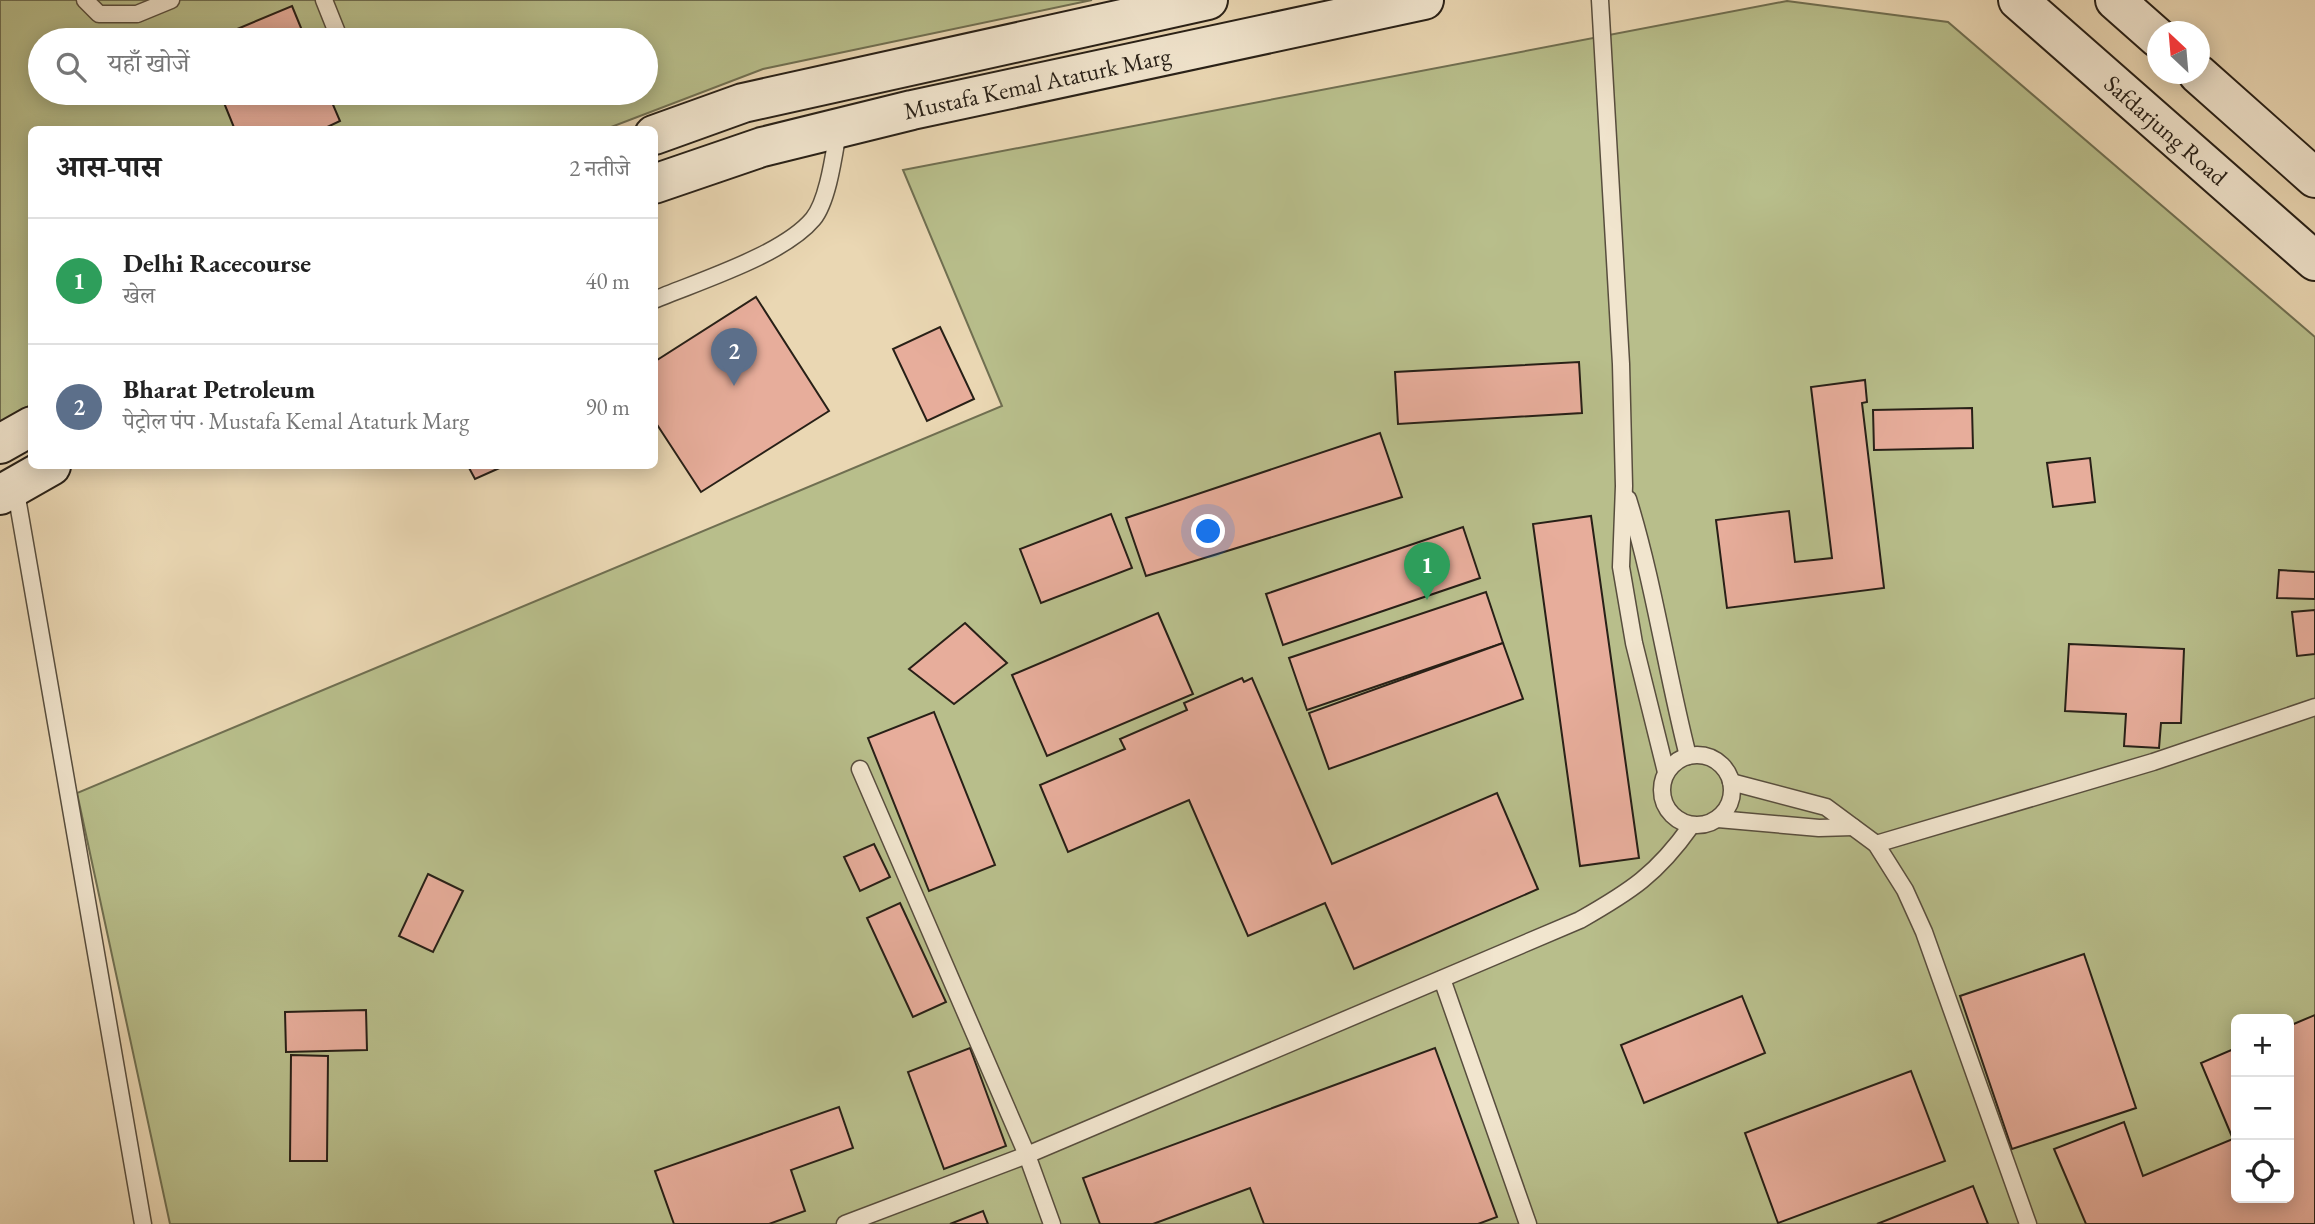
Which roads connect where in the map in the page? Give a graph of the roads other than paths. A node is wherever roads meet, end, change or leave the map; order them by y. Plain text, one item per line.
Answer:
1 (86, 0) edge
2 (171, 0) edge
3 (324, 0) edge
4 (1208, 0) edge
5 (1424, 0) edge
6 (1600, 0) edge
7 (2018, 0) edge
8 (2115, 0) edge
9 (335, 28) edge
10 (2147, 28) edge
11 (2209, 84) edge
12 (838, 128) junction
13 (658, 134) edge
14 (2315, 178) edge
15 (658, 183) edge
16 (2315, 261) edge
17 (658, 298) edge
18 (28, 428) edge
19 (0, 444) edge
20 (46, 469) edge
21 (1624, 486) junction
22 (8, 490) edge
23 (2315, 707) edge
24 (1688, 756) junction
25 (860, 769) dead end
26 (1666, 772) junction
27 (1731, 782) junction
28 (1718, 819) junction
29 (1692, 826) junction
30 (1853, 827) junction
31 (1876, 844) junction
32 (1441, 979) junction
33 (1027, 1155) junction
34 (143, 1224) edge
35 (845, 1224) edge
36 (1052, 1224) edge
37 (1528, 1224) edge
38 (2028, 1224) edge

1 - 2 lane
3 - 9 lane
4 - 13 main road, Mustafa Kemal Ataturk Marg
5 - 12 main road, Mustafa Kemal Ataturk Marg
6 - 21 lane
7 - 16 main road, Safdarjung Road
8 - 10 main road
11 - 14 main road
12 - 15 main road, Mustafa Kemal Ataturk Marg
12 - 17 lane
18 - 19 main road
20 - 22 main road
21 - 24 lane
21 - 26 lane
22 - 34 lane
23 - 31 lane
24 - 26 lane
24 - 27 lane
25 - 33 lane
26 - 29 lane
27 - 28 lane
27 - 30 lane
28 - 29 lane
28 - 30 lane
29 - 32 lane
30 - 31 lane
31 - 38 lane
32 - 33 lane
32 - 37 lane
33 - 35 lane
33 - 36 lane

